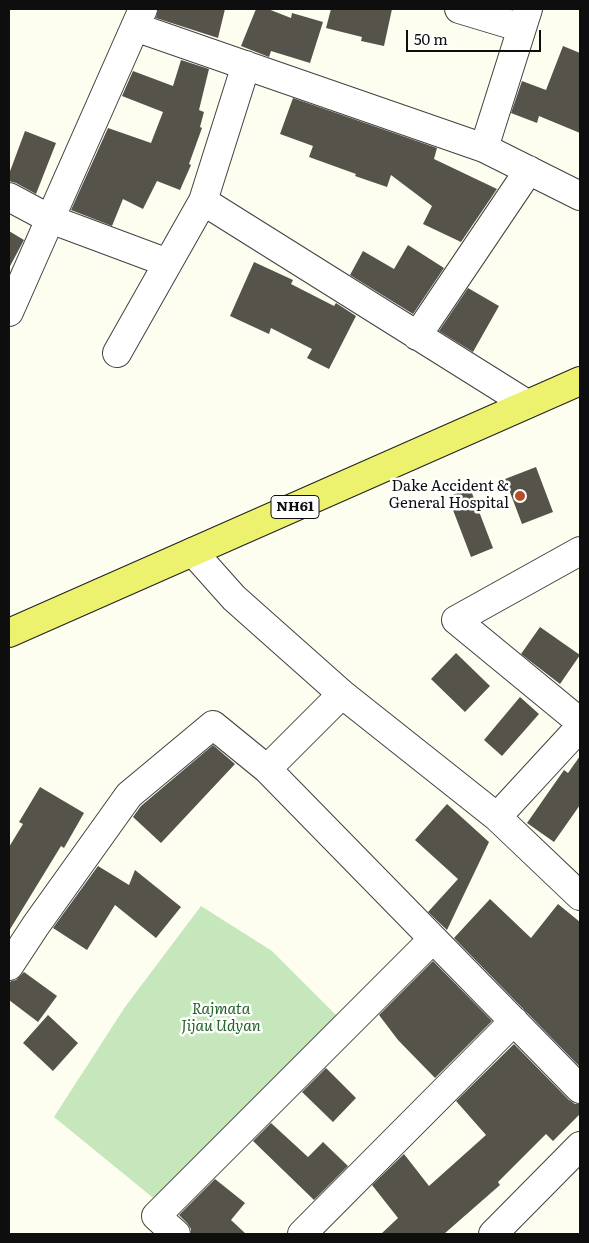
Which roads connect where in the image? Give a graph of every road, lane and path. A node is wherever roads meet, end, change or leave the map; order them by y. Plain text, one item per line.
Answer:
1 (459, 9) edge
2 (138, 18) edge
3 (525, 18) edge
4 (246, 65) junction
5 (484, 148) junction
6 (529, 170) junction
7 (580, 196) edge
8 (9, 197) edge
9 (203, 201) junction
10 (50, 219) junction
11 (168, 263) junction
12 (9, 312) edge
13 (417, 336) junction
14 (117, 353) dead end
15 (580, 381) edge
16 (527, 404) junction
17 (580, 551) edge
18 (193, 552) junction
19 (9, 633) edge
20 (342, 694) junction
21 (580, 722) edge
22 (580, 728) edge
23 (267, 769) junction
24 (497, 817) junction
25 (580, 896) edge
26 (434, 939) junction
27 (9, 966) edge
28 (514, 1021) junction
29 (580, 1089) edge
30 (580, 1146) edge
31 (176, 1234) edge
32 (302, 1234) edge
33 (493, 1234) edge

1 - 3 street
2 - 4 street
2 - 10 street
3 - 5 street
4 - 5 street
4 - 9 street
5 - 6 street
6 - 7 street
6 - 13 street
8 - 10 street
9 - 11 street
9 - 13 street
10 - 11 street
10 - 12 street
11 - 14 street
13 - 16 street
15 - 16 main road, NH61
16 - 18 main road, NH61
17 - 21 street
18 - 19 main road, NH61
18 - 20 street
20 - 23 street
20 - 24 street
22 - 24 street
23 - 26 street
23 - 27 street
24 - 25 street
26 - 28 street
26 - 31 street
28 - 29 street
28 - 32 street
30 - 33 street

